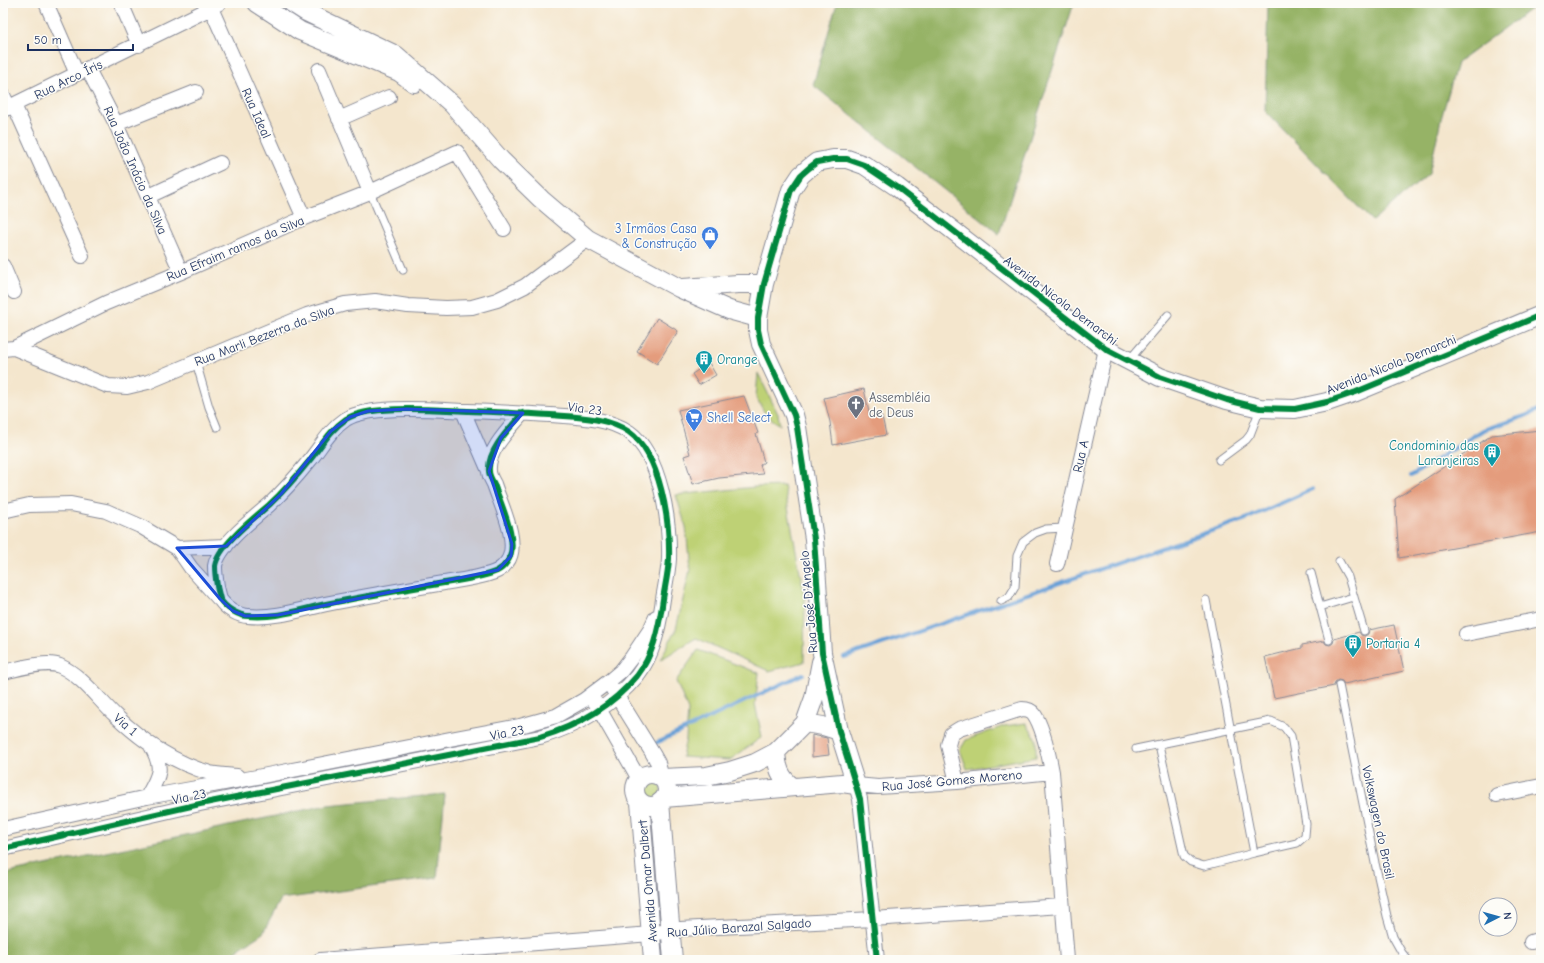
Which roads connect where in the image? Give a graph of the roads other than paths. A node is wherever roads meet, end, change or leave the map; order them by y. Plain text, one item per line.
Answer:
1 (46, 3) edge
2 (121, 3) edge
3 (257, 3) edge
4 (292, 3) edge
5 (215, 6) edge
6 (139, 44) junction
7 (319, 70) dead end
8 (82, 71) junction
9 (196, 92) dead end
10 (389, 97) dead end
11 (7, 104) edge
12 (339, 119) junction
13 (116, 124) junction
14 (475, 130) junction
15 (220, 164) dead end
16 (370, 192) junction
17 (149, 196) junction
18 (304, 218) junction
19 (504, 229) dead end
20 (588, 239) junction
21 (82, 256) dead end
22 (3, 266) edge
23 (403, 270) dead end
24 (181, 272) junction
25 (764, 284) junction
26 (679, 288) junction
27 (14, 292) dead end
28 (1168, 315) dead end
29 (1541, 315) edge
30 (758, 318) junction
31 (9, 349) edge
32 (1106, 349) junction
33 (1129, 361) junction
34 (196, 362) junction
35 (1260, 408) junction
36 (463, 411) junction
37 (523, 413) junction
38 (217, 427) dead end
39 (1219, 460) dead end
40 (489, 471) junction
41 (3, 511) edge
42 (1064, 528) junction
43 (226, 546) junction
44 (177, 548) junction
45 (1339, 562) dead end
46 (1057, 564) dead end
47 (1311, 573) dead end
48 (1353, 597) junction
49 (220, 599) junction
50 (1206, 600) dead end
51 (1001, 601) dead end
52 (662, 604) junction
53 (1320, 607) junction
54 (1541, 620) edge
55 (1364, 631) dead end
56 (1466, 634) dead end
57 (1329, 640) dead end
58 (822, 653) junction
59 (3, 672) edge
60 (608, 682) junction
61 (1339, 685) dead end
62 (590, 695) junction
63 (617, 696) junction
64 (600, 709) junction
65 (805, 723) junction
66 (1231, 730) junction
67 (839, 731) junction
68 (149, 744) junction
69 (1159, 744) junction
70 (1136, 749) dead end
71 (776, 752) junction
72 (194, 768) junction
73 (1052, 772) junction
74 (258, 777) junction
75 (662, 778) junction
76 (639, 779) junction
77 (957, 782) junction
78 (856, 785) junction
79 (1541, 786) edge
80 (793, 787) junction
81 (192, 789) junction
82 (1497, 794) dead end
83 (147, 797) junction
84 (662, 800) junction
85 (640, 802) junction
86 (129, 821) junction
87 (3, 829) edge
88 (3, 849) edge
89 (1254, 854) junction
90 (1062, 906) junction
91 (873, 919) junction
92 (671, 931) junction
93 (651, 934) junction
94 (387, 957) edge
95 (320, 960) edge
96 (653, 960) edge
97 (673, 960) edge
98 (877, 960) edge
99 (1067, 960) edge
100 (1408, 960) edge

1 - 8 street, Rua João Inácio da Silva
2 - 6 street
3 - 14 street
4 - 14 street
5 - 6 street, Rua Arco Íris
5 - 18 street, Rua Ideal
6 - 8 street, Rua Arco Íris
7 - 12 street
8 - 11 street, Rua Arco Íris
8 - 13 street, Rua João Inácio da Silva
9 - 13 street
10 - 12 street
11 - 21 street
12 - 16 street
13 - 17 street, Rua João Inácio da Silva
14 - 20 street
15 - 17 street
16 - 18 street, Rua Efraim ramos da Silva
16 - 19 street, Rua Efraim ramos da Silva
16 - 23 lane
17 - 24 street, Rua João Inácio da Silva
18 - 24 street, Rua Efraim ramos da Silva
20 - 26 street
20 - 34 street, Rua Marli Bezerra da Silva
22 - 27 street
24 - 31 street, Rua Efraim ramos da Silva
25 - 26 street
25 - 30 street, Avenida Nicola Demarchi
25 - 32 street, Avenida Nicola Demarchi
26 - 30 street
28 - 33 lane
29 - 35 street, Avenida Nicola Demarchi
30 - 58 street, Rua José D'Angelo
31 - 34 street, Rua Marli Bezerra da Silva
32 - 33 street, Avenida Nicola Demarchi
32 - 42 street, Rua A
33 - 35 street, Avenida Nicola Demarchi
34 - 38 lane
35 - 39 lane
36 - 37 street, Via 23
36 - 40 street
36 - 43 street, Via 23
37 - 40 street
37 - 52 street, Via 23
40 - 49 street
41 - 44 street
42 - 46 street, Rua A
42 - 51 lane
43 - 44 street
43 - 49 street, Via 23
44 - 49 street
45 - 48 lane
47 - 53 lane
48 - 53 lane
48 - 55 lane
50 - 66 lane
52 - 60 street, Via 23
52 - 63 street, Via 23
53 - 57 lane
54 - 56 street
58 - 65 street
58 - 67 street, Rua José D'Angelo
59 - 68 street, Via 1
60 - 62 street, Via 23
60 - 63 street
61 - 100 lane, Volkswagen do Brasil
62 - 64 street
62 - 74 street, Via 23
63 - 64 street, Via 23
63 - 75 street
64 - 76 street
64 - 86 street, Via 23
65 - 67 street
65 - 71 street
66 - 69 lane
66 - 89 lane
66 - 89 lane
67 - 78 street, Rua José D'Angelo
68 - 72 street, Via 1
68 - 83 street
69 - 70 lane
69 - 89 lane
71 - 75 street
71 - 80 street
72 - 74 street, Via 1
72 - 81 street
73 - 77 street, Rua José Gomes Moreno
73 - 77 street
73 - 90 street
74 - 81 street, Via 23
75 - 76 street
75 - 84 street
76 - 85 street
77 - 78 street, Rua José Gomes Moreno
78 - 80 street, Rua José Gomes Moreno
78 - 91 street, Rua José D'Angelo
79 - 82 street
80 - 84 street, Rua José Gomes Moreno
81 - 83 street, Via 23
81 - 86 street
83 - 87 street, Via 23
84 - 85 street
84 - 92 street, Avenida Omar Dalbert
85 - 93 street, Avenida Omar Dalbert
86 - 88 street, Via 23
90 - 91 street, Rua Júlio Barazal Salgado
90 - 99 street
91 - 92 street, Rua Júlio Barazal Salgado
91 - 98 street, Rua José D'Angelo
92 - 93 street, Rua Júlio Barazal Salgado
92 - 97 street, Avenida Omar Dalbert
93 - 94 street, Rua Júlio Barazal Salgado
93 - 96 street, Avenida Omar Dalbert
94 - 95 street, Rua Júlio Barazal Salgado

